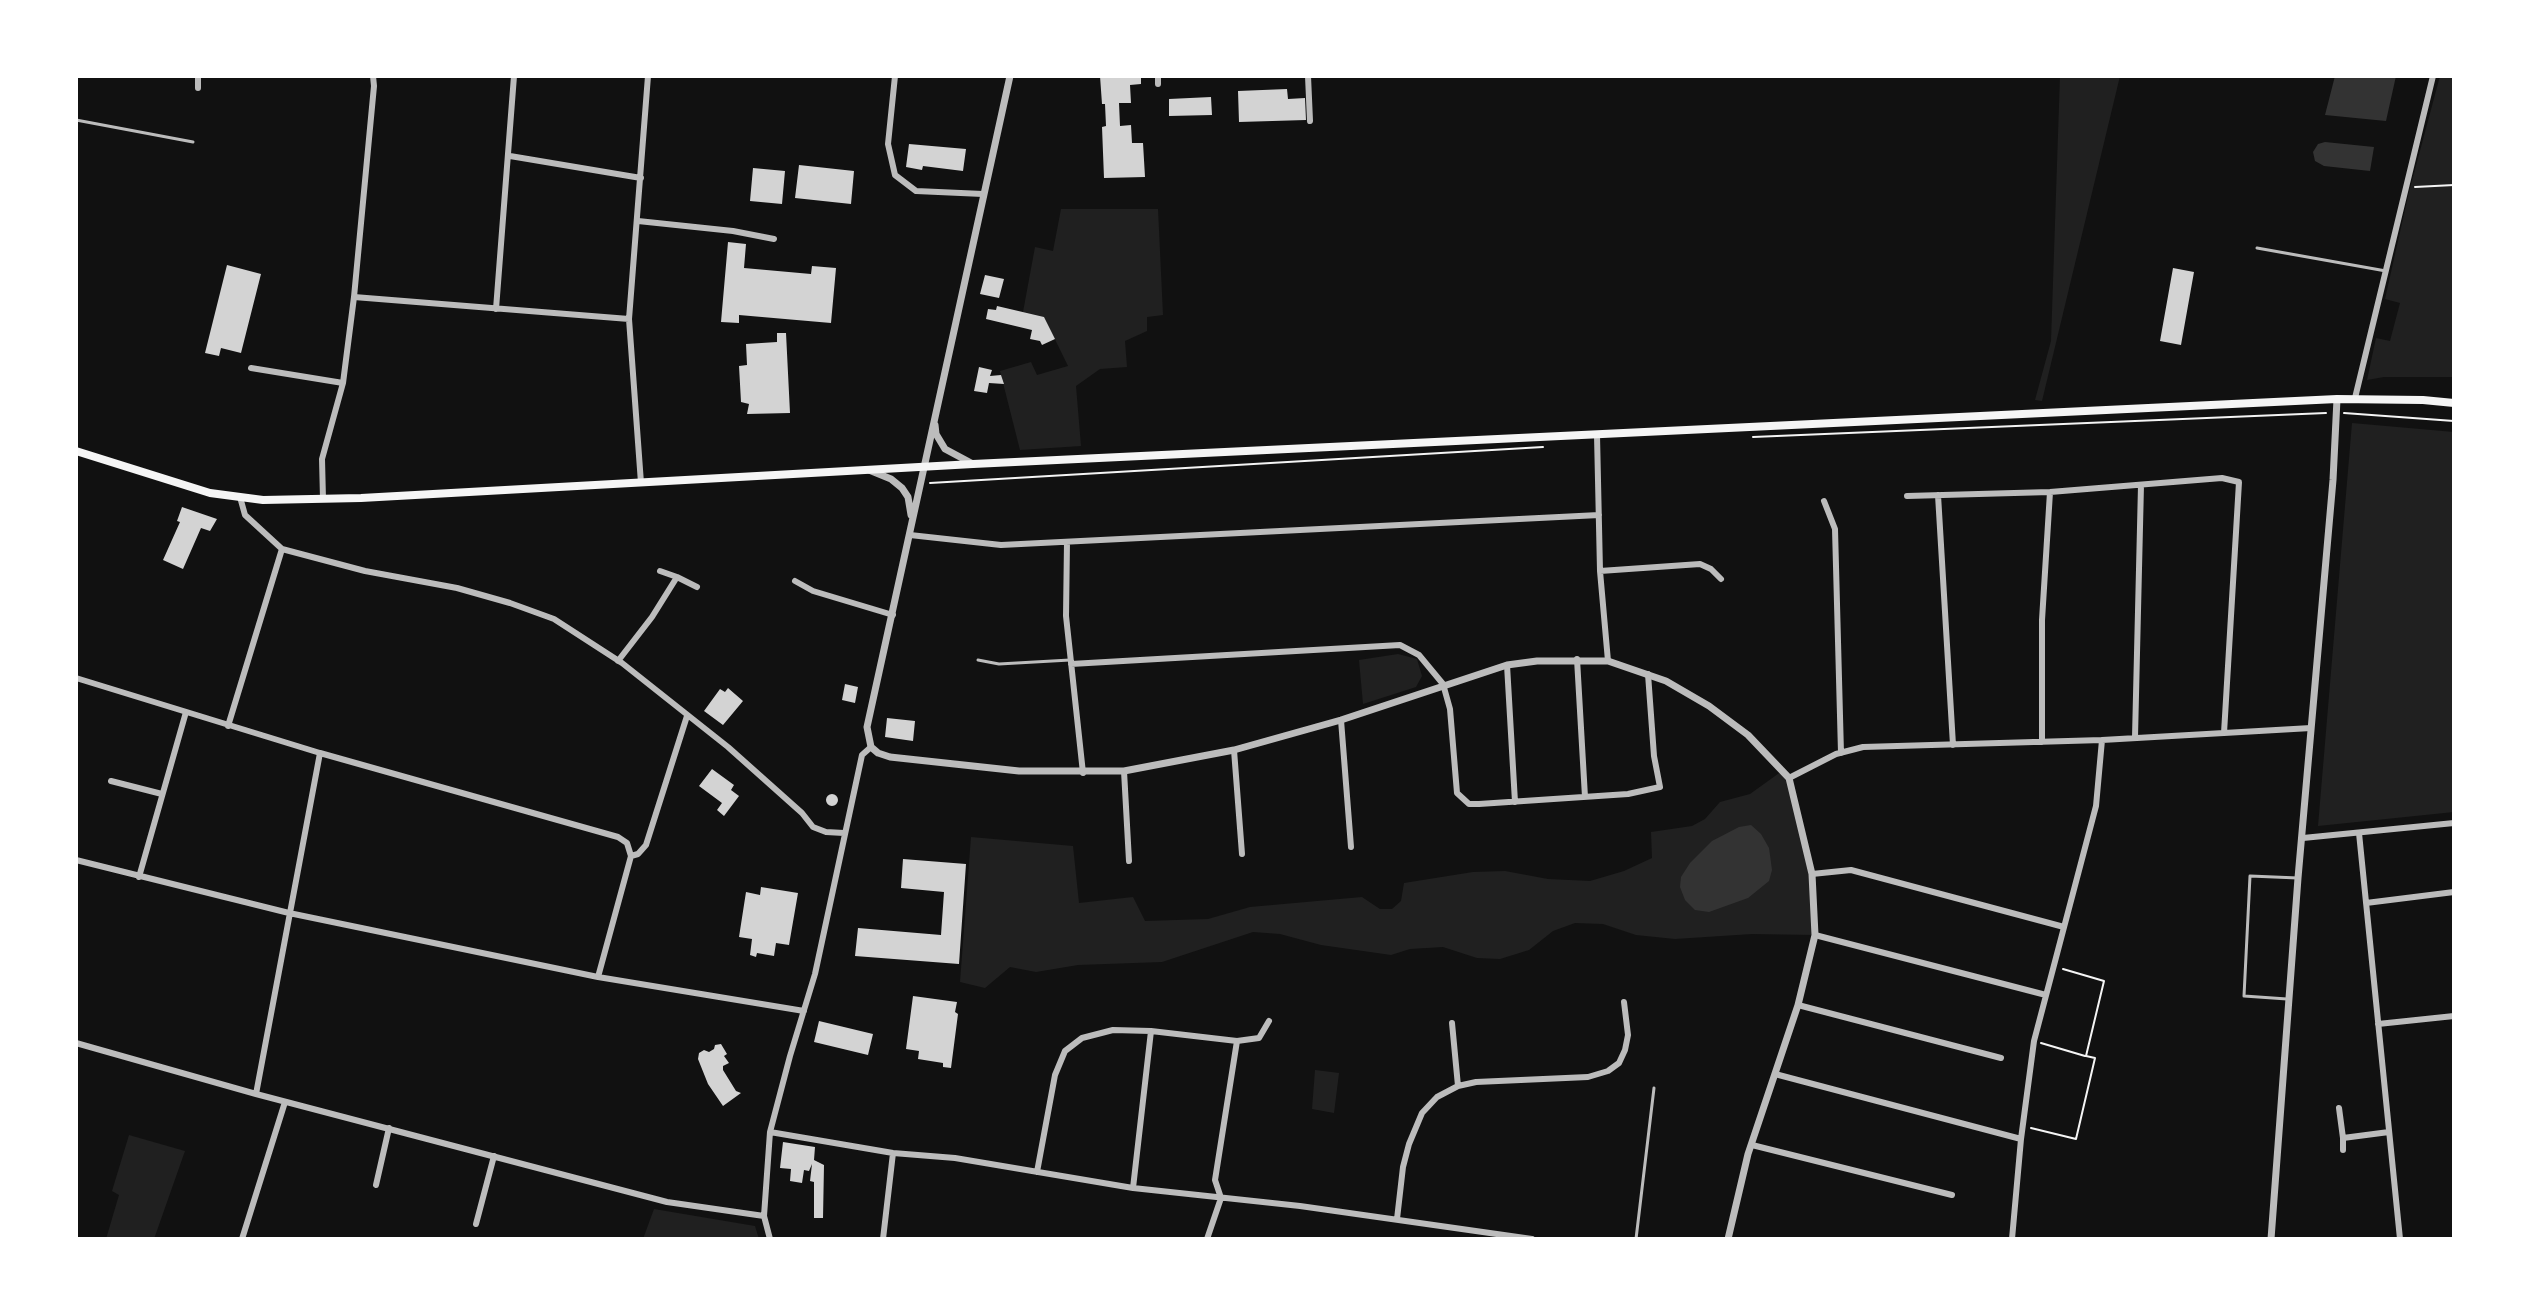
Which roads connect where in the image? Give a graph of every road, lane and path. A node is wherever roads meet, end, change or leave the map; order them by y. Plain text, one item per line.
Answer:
1 (198, 76) edge
2 (373, 76) edge
3 (514, 76) edge
4 (648, 76) edge
5 (895, 76) edge
6 (1010, 76) edge
7 (1308, 76) edge
8 (2433, 76) edge
9 (198, 88) dead end
10 (76, 120) edge
11 (1310, 121) dead end
12 (193, 142) dead end
13 (510, 156) junction
14 (641, 178) junction
15 (2454, 185) edge
16 (2405, 187) junction
17 (983, 194) junction
18 (638, 221) junction
19 (774, 239) dead end
20 (2257, 248) dead end
21 (2386, 271) junction
22 (354, 297) junction
23 (496, 309) junction
24 (629, 319) junction
25 (251, 368) dead end
26 (343, 383) junction
27 (2355, 398) junction
28 (2337, 399) junction
29 (2454, 403) edge
30 (2337, 413) junction
31 (934, 419) junction
32 (2454, 421) edge
33 (1597, 435) junction
34 (1754, 437) dead end
35 (1550, 447) dead end
36 (76, 451) edge
37 (973, 464) junction
38 (924, 466) junction
39 (868, 469) junction
40 (641, 483) junction
41 (921, 483) junction
42 (2141, 485) junction
43 (2050, 492) junction
44 (1938, 495) junction
45 (1907, 496) dead end
46 (240, 497) junction
47 (323, 499) junction
48 (1824, 501) dead end
49 (1599, 515) junction
50 (912, 522) junction
51 (910, 535) junction
52 (1067, 542) junction
53 (282, 549) junction
54 (660, 571) dead end
55 (1600, 571) junction
56 (677, 577) junction
57 (1721, 579) dead end
58 (795, 581) dead end
59 (697, 587) dead end
60 (893, 615) junction
61 (1577, 659) junction
62 (978, 660) dead end
63 (618, 661) junction
64 (1608, 661) junction
65 (1071, 662) junction
66 (1507, 665) junction
67 (1648, 674) junction
68 (76, 678) edge
69 (1443, 684) junction
70 (186, 712) junction
71 (687, 716) junction
72 (1341, 720) junction
73 (228, 726) junction
74 (2311, 728) junction
75 (2224, 733) junction
76 (2135, 737) junction
77 (2102, 740) junction
78 (2042, 742) junction
79 (1953, 745) junction
80 (871, 747) junction
81 (1234, 750) junction
82 (320, 753) junction
83 (1841, 753) junction
84 (1124, 771) junction
85 (1083, 773) junction
86 (1789, 778) junction
87 (111, 781) dead end
88 (162, 794) junction
89 (1585, 797) junction
90 (1515, 802) junction
91 (2454, 823) edge
92 (844, 833) junction
93 (2359, 833) junction
94 (2303, 838) junction
95 (1351, 847) dead end
96 (1242, 854) dead end
97 (631, 856) junction
98 (76, 860) edge
99 (1129, 861) dead end
100 (1812, 874) junction
101 (139, 877) junction
102 (2298, 878) junction
103 (2454, 892) edge
104 (2366, 903) junction
105 (289, 913) junction
106 (2064, 927) junction
107 (1815, 935) junction
108 (2053, 967) junction
109 (598, 977) junction
110 (2046, 995) junction
111 (2289, 999) junction
112 (1624, 1002) dead end
113 (1798, 1005) junction
114 (804, 1011) junction
115 (2454, 1016) edge
116 (1269, 1021) dead end
117 (1452, 1023) dead end
118 (2378, 1024) junction
119 (1151, 1031) junction
120 (1237, 1041) junction
121 (2034, 1041) junction
122 (76, 1043) edge
123 (2086, 1056) junction
124 (2001, 1058) dead end
125 (1775, 1074) junction
126 (1458, 1086) junction
127 (1654, 1088) dead end
128 (256, 1094) junction
129 (285, 1102) junction
130 (2339, 1108) dead end
131 (2023, 1126) junction
132 (389, 1128) junction
133 (770, 1132) junction
134 (2389, 1132) junction
135 (2343, 1138) junction
136 (2021, 1139) junction
137 (1752, 1145) junction
138 (2343, 1150) dead end
139 (893, 1153) junction
140 (494, 1156) junction
141 (1037, 1172) junction
142 (376, 1185) dead end
143 (1133, 1188) junction
144 (1952, 1195) dead end
145 (1221, 1198) junction
146 (764, 1216) junction
147 (1397, 1219) junction
148 (476, 1224) dead end
149 (242, 1239) edge
150 (770, 1239) edge
151 (883, 1239) edge
152 (1207, 1239) edge
153 (1532, 1239) edge
154 (1636, 1239) edge
155 (1728, 1239) edge
156 (2012, 1239) edge
157 (2271, 1239) edge
158 (2400, 1239) edge

1 - 9 street
2 - 22 street
3 - 13 street
4 - 14 street
5 - 17 street
6 - 17 street
7 - 11 street
8 - 16 street
10 - 12 lane
13 - 14 street
13 - 23 street
14 - 18 street
15 - 16 path
16 - 21 street
17 - 31 street
18 - 19 street
18 - 24 street
20 - 21 lane
21 - 27 street
22 - 23 street
22 - 26 street
23 - 24 street
24 - 40 street
25 - 26 street
26 - 47 street
27 - 28 main road
27 - 29 main road
28 - 30 street
28 - 33 main road
30 - 32 path
30 - 34 path
30 - 74 street
31 - 37 street
31 - 38 street
33 - 37 main road
33 - 49 street
35 - 41 path
36 - 46 main road
37 - 38 main road
38 - 39 main road
38 - 41 street
39 - 40 main road
39 - 50 street
40 - 47 main road
41 - 50 street
42 - 43 street
42 - 75 street
42 - 76 street
43 - 44 street
43 - 78 street
44 - 45 street
44 - 79 street
46 - 47 main road
46 - 53 street
48 - 83 street
49 - 52 street
49 - 55 street
50 - 51 street
51 - 52 street
51 - 60 street
52 - 65 street
53 - 63 street
53 - 73 street
54 - 56 street
55 - 57 street
55 - 64 street
56 - 59 street
56 - 63 street
58 - 60 street
60 - 80 street
61 - 64 street
61 - 66 street
61 - 89 street
62 - 65 lane
63 - 71 street
64 - 67 street
65 - 69 street
65 - 85 street
66 - 69 street
66 - 90 street
67 - 86 street
67 - 89 street
68 - 70 street
69 - 72 street
69 - 90 street
70 - 73 street
70 - 88 street
71 - 92 street
71 - 97 street
72 - 81 street
72 - 95 street
73 - 82 street
74 - 75 street
74 - 94 street
75 - 76 street
76 - 77 street
77 - 78 street
77 - 106 street
78 - 79 street
79 - 83 street
80 - 85 street
80 - 92 street
81 - 84 street
81 - 96 street
82 - 97 street
82 - 105 street
83 - 86 street
84 - 85 street
84 - 99 street
86 - 100 street
87 - 88 street
88 - 101 street
89 - 90 street
91 - 93 street
92 - 114 street
93 - 94 street
93 - 104 street
94 - 102 street
97 - 109 street
98 - 101 street
100 - 106 street
100 - 107 street
101 - 105 street
102 - 111 street
102 - 111 lane
103 - 104 street
104 - 118 street
105 - 109 street
105 - 128 street
106 - 108 street
107 - 110 street
107 - 113 street
108 - 110 street
108 - 123 path
109 - 114 street
110 - 121 street
111 - 157 street
112 - 126 street
113 - 124 street
113 - 125 street
114 - 133 street
115 - 118 street
116 - 120 street
117 - 126 street
118 - 134 street
119 - 120 street
119 - 141 street
119 - 143 street
120 - 145 street
121 - 123 path
121 - 131 street
122 - 128 street
123 - 131 path
125 - 136 street
125 - 137 street
126 - 147 street
127 - 154 lane
128 - 129 street
129 - 132 street
129 - 149 street
130 - 135 street
131 - 136 street
132 - 140 street
132 - 142 street
133 - 139 street
133 - 146 street
134 - 135 street
134 - 158 street
135 - 138 street
136 - 156 street
137 - 144 street
137 - 155 street
139 - 141 street
139 - 151 street
140 - 146 street
140 - 148 street
141 - 143 street
143 - 145 street
145 - 147 street
145 - 152 street
146 - 150 street
147 - 153 street

